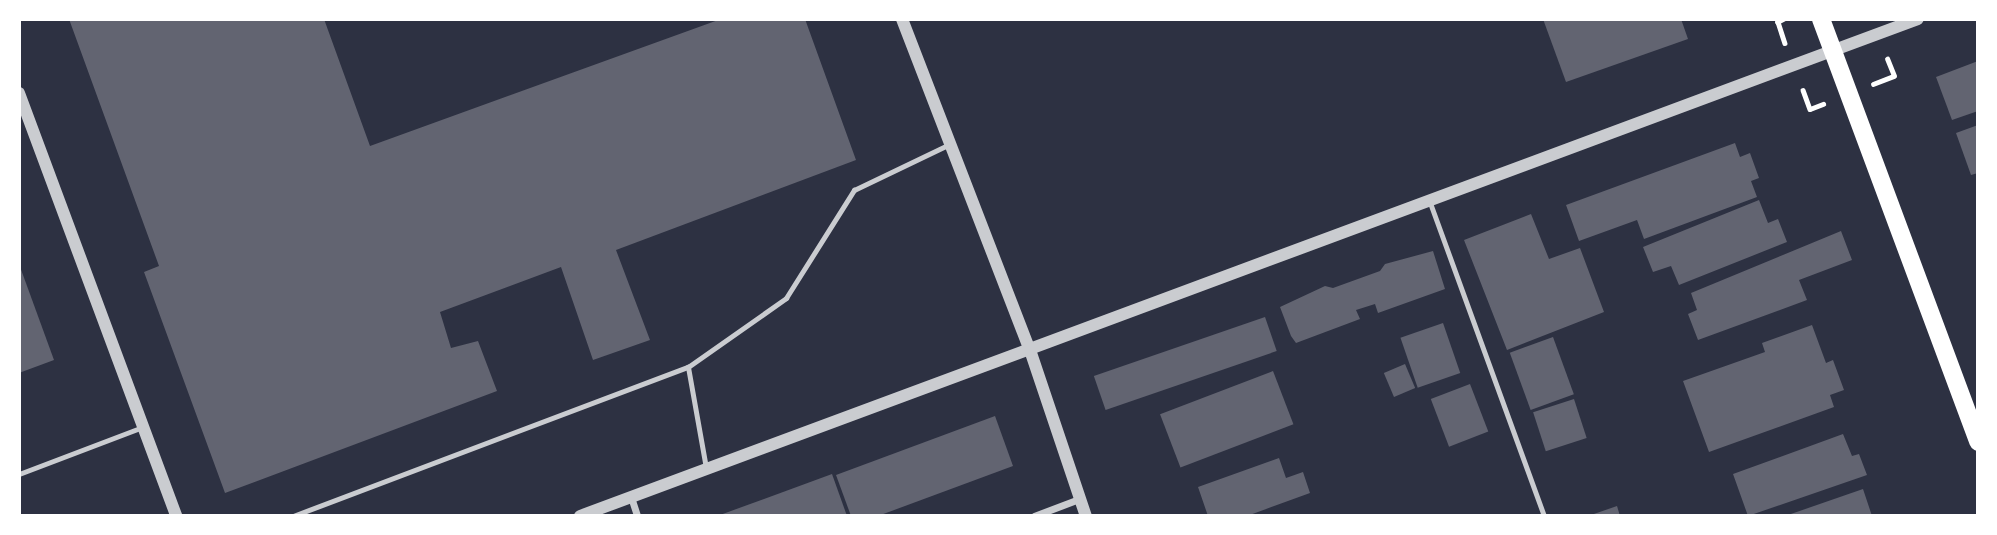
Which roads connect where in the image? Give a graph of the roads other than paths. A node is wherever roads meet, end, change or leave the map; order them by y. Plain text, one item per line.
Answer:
1 (902, 19) edge
2 (1821, 19) edge
3 (1918, 19) edge
4 (1832, 51) junction
5 (19, 93) edge
6 (948, 145) junction
7 (1428, 198) junction
8 (1030, 350) junction
9 (688, 367) junction
10 (143, 427) junction
11 (1978, 442) edge
12 (706, 468) junction
13 (19, 474) edge
14 (631, 497) junction
15 (1079, 499) junction
16 (176, 516) edge
17 (293, 516) edge
18 (580, 516) edge
19 (637, 516) edge
20 (1034, 516) edge
21 (1086, 516) edge
22 (1544, 516) edge

1 - 6 street
2 - 4 main road
3 - 4 street
4 - 7 street
4 - 11 main road
5 - 10 street
6 - 8 street
6 - 9 lane
7 - 8 street
7 - 22 lane
8 - 12 street
8 - 15 street
9 - 12 lane
9 - 17 lane
10 - 13 lane
10 - 16 street
12 - 14 street
14 - 18 street
14 - 19 street
15 - 20 street
15 - 21 street

